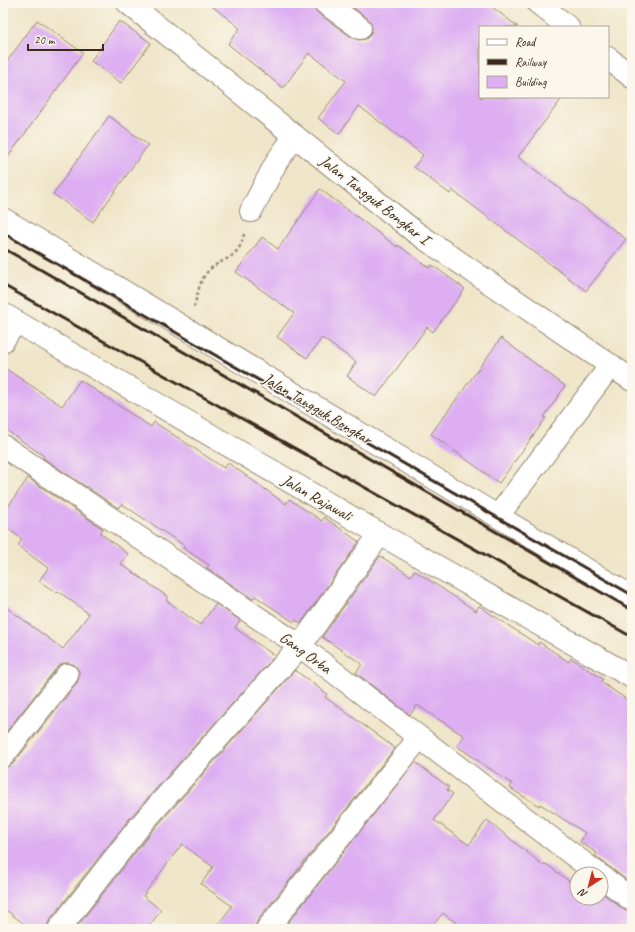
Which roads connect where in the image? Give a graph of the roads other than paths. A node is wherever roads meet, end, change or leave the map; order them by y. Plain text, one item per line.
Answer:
1 (128, 3) edge
2 (325, 3) edge
3 (538, 3) edge
4 (567, 26) edge
5 (360, 28) dead end
6 (609, 59) edge
7 (632, 77) edge
8 (295, 136) junction
9 (251, 211) road end
10 (3, 219) edge
11 (6, 328) edge
12 (611, 365) junction
13 (632, 380) edge
14 (3, 446) edge
15 (498, 516) junction
16 (380, 534) junction
17 (632, 597) edge
18 (300, 646) junction
19 (67, 675) dead end
20 (632, 677) edge
21 (419, 738) junction
22 (3, 756) edge
23 (587, 866) edge
24 (609, 882) edge
25 (632, 900) edge
26 (59, 929) edge
27 (267, 929) edge

1 - 8 street, Jalan Tangguk Bongkar I
2 - 5 street
3 - 4 street
6 - 7 street
8 - 9 street
8 - 12 street, Jalan Tangguk Bongkar I
10 - 15 street, Jalan Tangguk Bongkar
11 - 16 street, Jalan Rajawali
12 - 13 street, Jalan Tangguk Bongkar I
12 - 15 street
14 - 18 street, Gang Orba
15 - 17 street, Jalan Tangguk Bongkar
16 - 18 street
16 - 20 street, Jalan Rajawali
18 - 21 street, Gang Orba
18 - 26 street
19 - 22 street
21 - 23 street, Gang Orba
21 - 27 street
24 - 25 street

